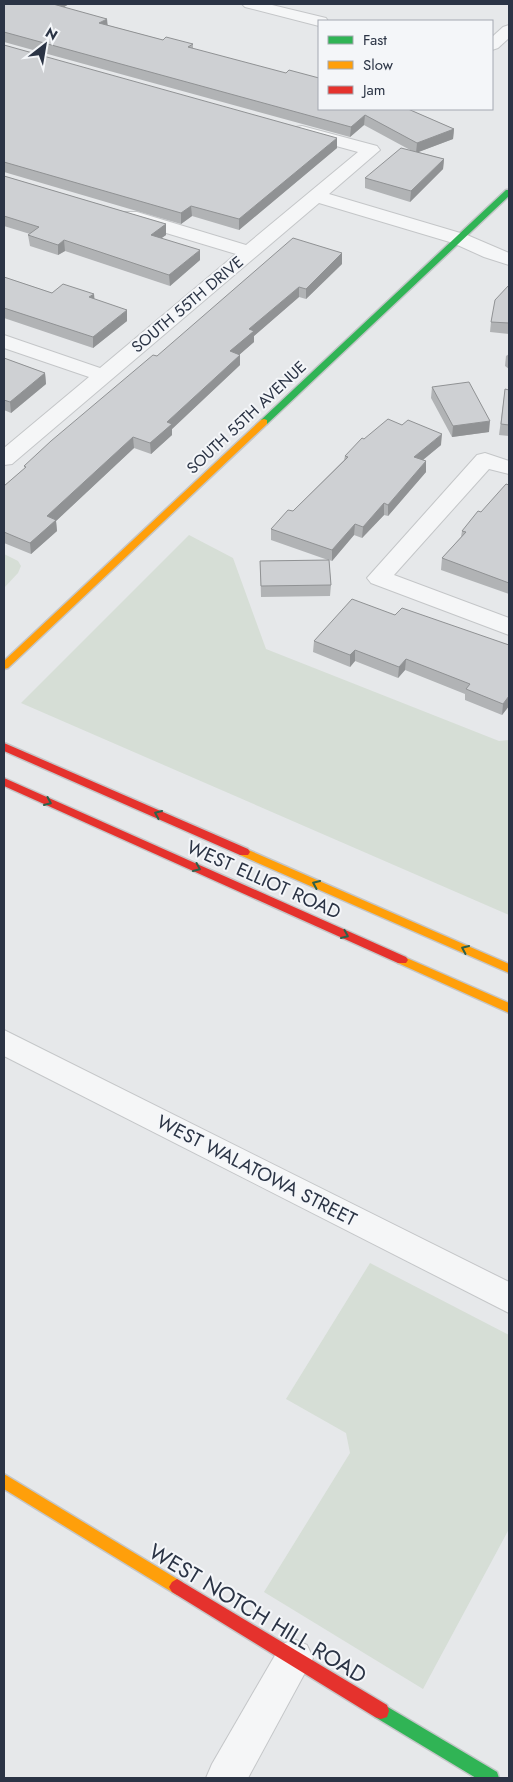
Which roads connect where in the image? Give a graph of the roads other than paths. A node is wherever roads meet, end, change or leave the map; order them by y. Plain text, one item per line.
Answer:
1 (250, 4) edge
2 (318, 21) edge
3 (509, 30) edge
4 (493, 44) edge
5 (286, 126) edge
6 (509, 192) edge
7 (316, 196) junction
8 (117, 212) edge
9 (460, 239) junction
10 (509, 246) edge
11 (249, 252) junction
12 (509, 259) edge
13 (4, 342) edge
14 (102, 375) junction
15 (4, 459) edge
16 (509, 468) edge
17 (509, 627) edge
18 (4, 666) edge
19 (4, 747) edge
20 (4, 782) edge
21 (509, 969) edge
22 (509, 1008) edge
23 (4, 1042) edge
24 (509, 1297) edge
25 (4, 1481) edge
26 (294, 1658) junction
27 (226, 1778) edge
28 (491, 1778) edge

1 - 2 street
3 - 4 street
5 - 7 street, SOUTH 55TH DRIVE
6 - 9 street, SOUTH 55TH AVENUE
7 - 9 street
7 - 11 street, SOUTH 55TH DRIVE
8 - 11 street
9 - 10 street
9 - 12 street
9 - 18 street, SOUTH 55TH AVENUE
11 - 14 street, SOUTH 55TH DRIVE
13 - 14 street
14 - 15 street, SOUTH 55TH DRIVE
16 - 17 street
21 -> 19 street, WEST ELLIOT ROAD
20 -> 22 street, WEST ELLIOT ROAD
23 - 24 street, WEST WALATOWA STREET
25 - 26 street, WEST NOTCH HILL ROAD
26 - 27 street
26 - 28 street, WEST NOTCH HILL ROAD

